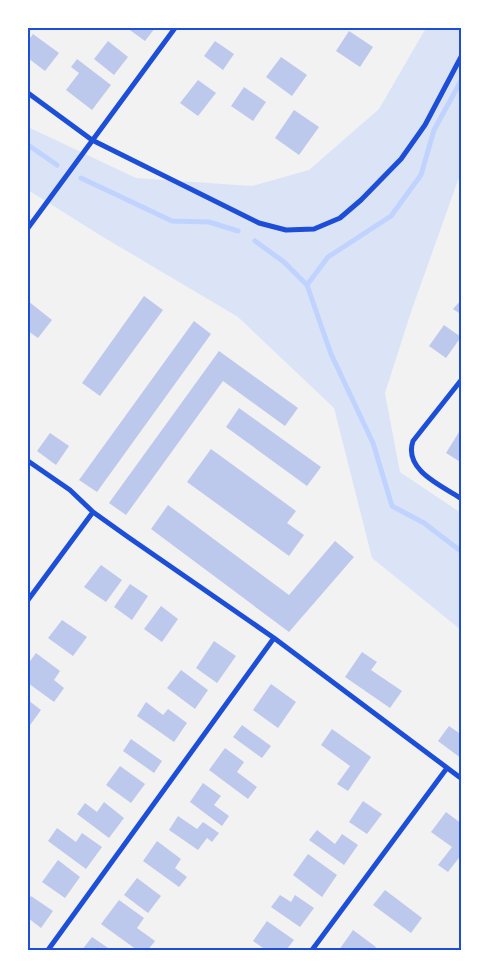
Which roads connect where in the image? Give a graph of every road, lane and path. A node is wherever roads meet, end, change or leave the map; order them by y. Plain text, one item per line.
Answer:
1 (175, 28) edge
2 (462, 55) edge
3 (28, 93) edge
4 (92, 140) junction
5 (28, 228) edge
6 (462, 380) edge
7 (28, 461) edge
8 (462, 499) edge
9 (93, 512) junction
10 (28, 600) edge
11 (274, 638) junction
12 (447, 768) junction
13 (462, 779) edge
14 (48, 950) edge
15 (312, 950) edge

1 - 4 street
2 - 4 street
3 - 4 street
4 - 5 street
6 - 8 street
7 - 9 street
9 - 10 street
9 - 11 street
11 - 12 street
11 - 14 street
12 - 13 street
12 - 15 street

